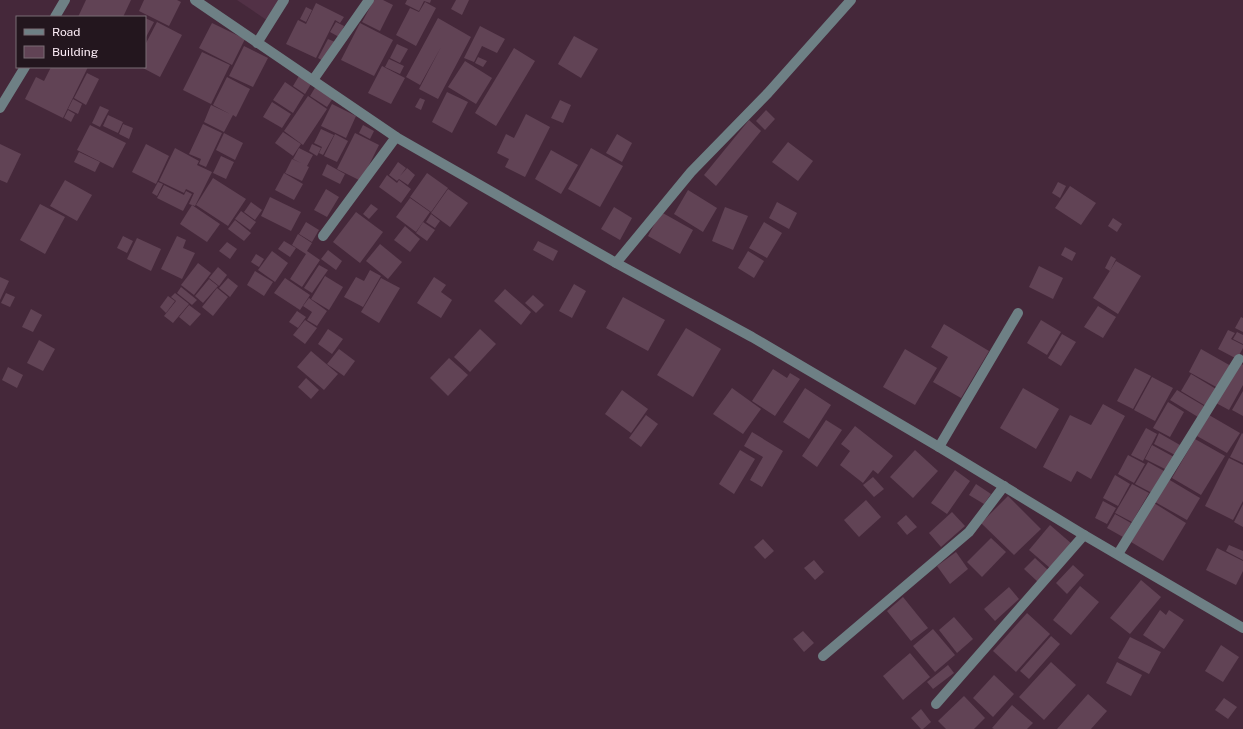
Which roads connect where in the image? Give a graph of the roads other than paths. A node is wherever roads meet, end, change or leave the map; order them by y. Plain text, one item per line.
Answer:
1 (65, 0) edge
2 (195, 0) edge
3 (284, 0) edge
4 (370, 0) edge
5 (851, 0) edge
6 (55, 16) edge
7 (257, 43) junction
8 (24, 68) edge
9 (313, 80) junction
10 (0, 108) edge
11 (396, 137) junction
12 (323, 236) dead end
13 (616, 263) junction
14 (1018, 313) dead end
15 (1239, 359) dead end
16 (939, 447) junction
17 (1004, 486) junction
18 (1084, 535) junction
19 (1118, 554) junction
20 (1243, 628) edge
21 (823, 656) dead end
22 (936, 704) dead end

1 - 6 street
2 - 7 street
3 - 7 street
4 - 9 street
5 - 13 street
7 - 9 street
8 - 10 street
9 - 11 street
11 - 12 street
11 - 13 street
13 - 16 street
14 - 16 street
15 - 19 street
16 - 17 street
17 - 18 street
17 - 21 street
18 - 19 street
18 - 22 street
19 - 20 street

